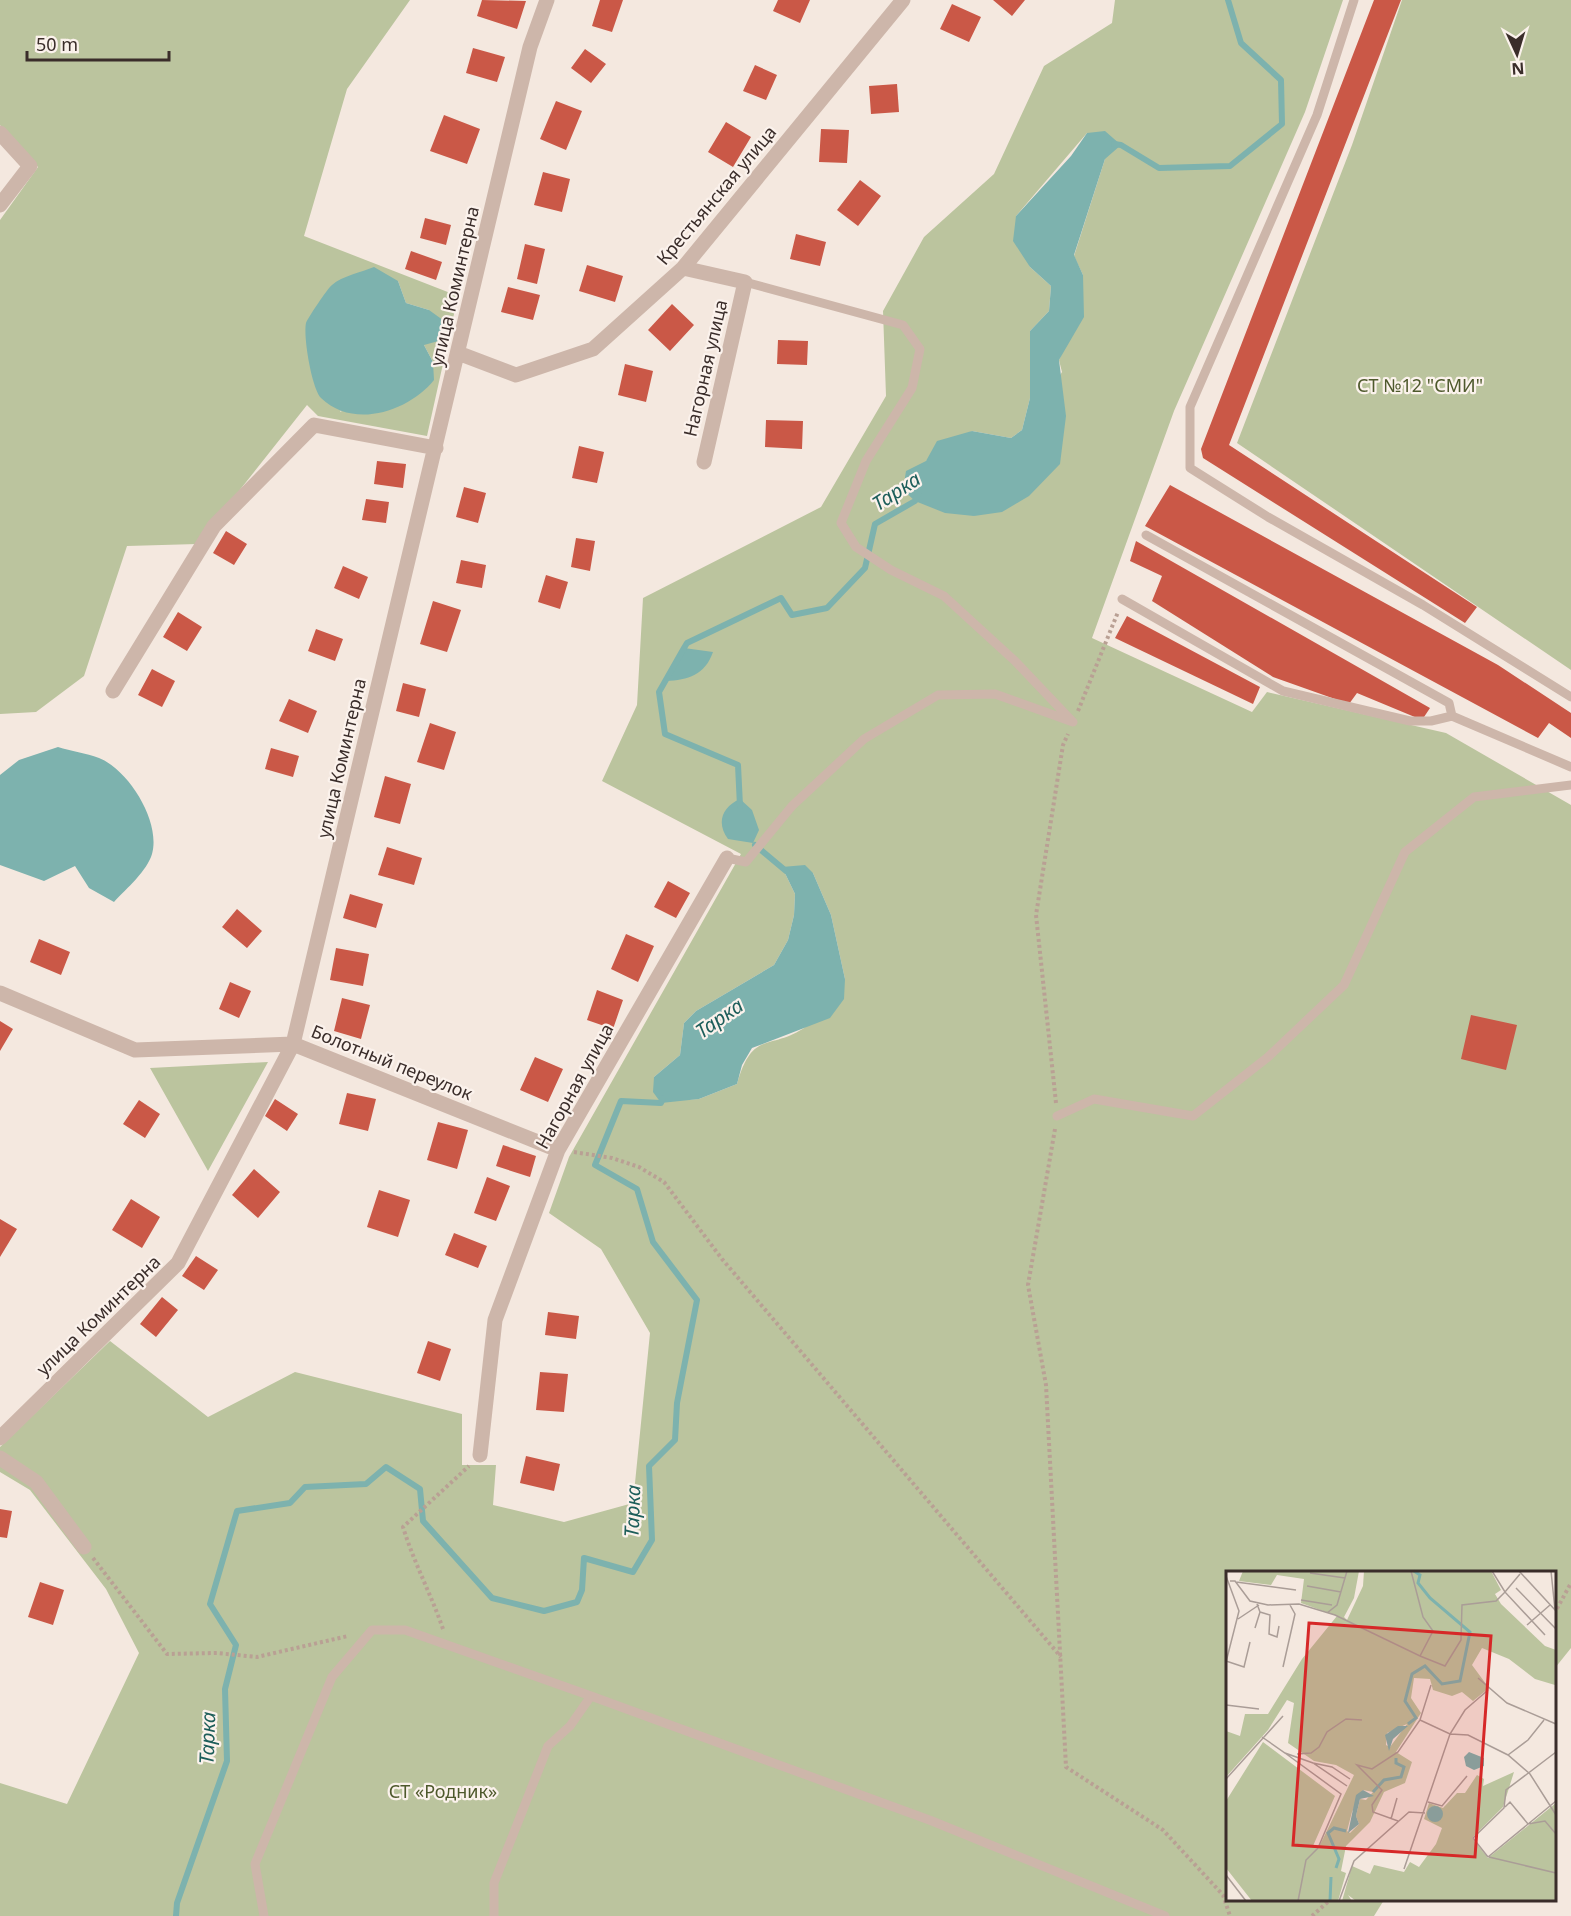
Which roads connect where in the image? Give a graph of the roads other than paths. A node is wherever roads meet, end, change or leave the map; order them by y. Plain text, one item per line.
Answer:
1 (547, 0) edge
2 (903, 0) edge
3 (1354, 0) edge
4 (0, 133) edge
5 (0, 206) edge
6 (683, 268) junction
7 (745, 282) junction
8 (458, 353) junction
9 (436, 447) junction
10 (704, 462) dead end
11 (1146, 535) dead end
12 (1122, 599) road end
13 (114, 691) dead end
14 (1571, 697) edge
15 (1452, 716) junction
16 (1571, 767) edge
17 (1571, 785) edge
18 (727, 858) joint
19 (0, 993) edge
20 (293, 1044) junction
21 (1057, 1116) road end
22 (558, 1150) junction
23 (0, 1438) edge
24 (480, 1455) road end
25 (0, 1458) edge
26 (84, 1547) road end
27 (591, 1696) junction
28 (264, 1916) edge
29 (494, 1916) edge
30 (1165, 1916) edge

1 - 8 street, улица Коминтерна
2 - 6 street, Крестьянская улица
3 - 14 lane
4 - 5 street
6 - 7 street
6 - 8 street, Крестьянская улица
7 - 10 street, Нагорная улица
7 - 18 lane
8 - 9 street, улица Коминтерна
9 - 13 street
9 - 20 street, улица Коминтерна
11 - 15 lane
12 - 15 lane
15 - 16 lane
17 - 21 lane
18 - 22 street, Нагорная улица
19 - 20 street, Болотный переулок
20 - 22 street, Болотный переулок
20 - 23 street, улица Коминтерна
22 - 24 street, Нагорная улица
25 - 26 street
27 - 28 lane
27 - 29 lane
27 - 30 lane

